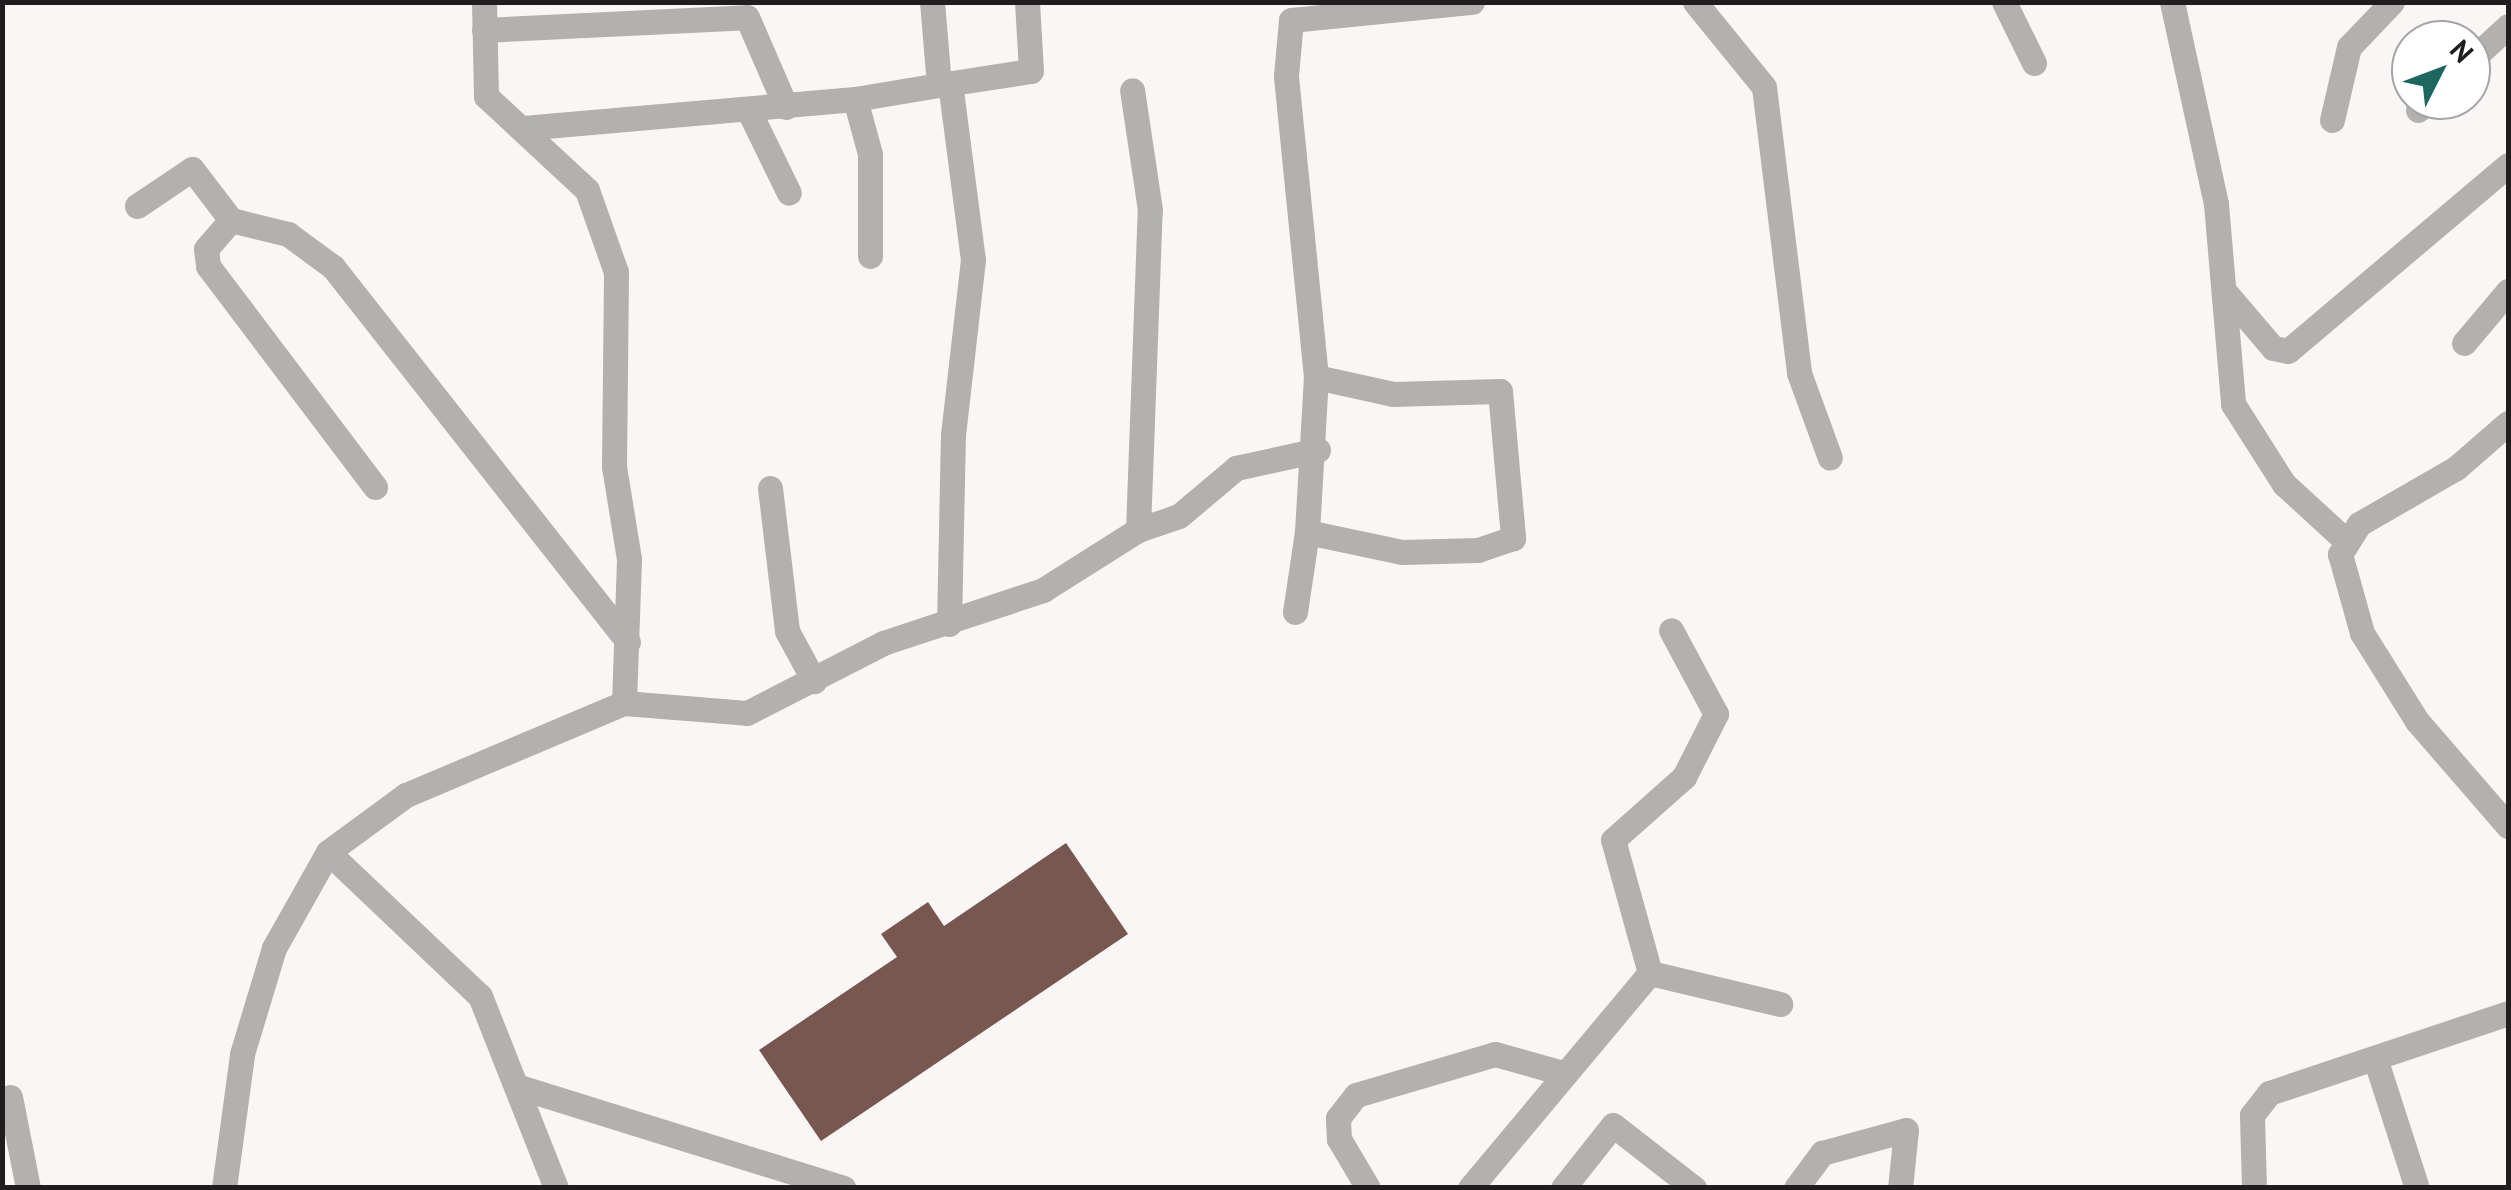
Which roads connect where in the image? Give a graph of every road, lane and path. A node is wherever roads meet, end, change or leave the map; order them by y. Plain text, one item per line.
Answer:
1 (484, 2) edge
2 (932, 2) edge
3 (1027, 2) edge
4 (1472, 2) edge
5 (1695, 2) edge
6 (2004, 2) edge
7 (2172, 2) edge
8 (2392, 2) edge
9 (1291, 11) edge
10 (484, 30) junction
11 (2034, 63) dead end
12 (945, 84) junction
13 (1132, 90) dead end
14 (856, 98) junction
15 (786, 107) junction
16 (748, 110) junction
17 (2332, 120) dead end
18 (523, 128) junction
19 (2508, 164) edge
20 (789, 193) dead end
21 (137, 206) dead end
22 (231, 220) junction
23 (870, 256) dead end
24 (2508, 291) edge
25 (2226, 294) junction
26 (2464, 343) dead end
27 (1316, 377) junction
28 (2508, 424) edge
29 (1318, 450) junction
30 (1830, 458) dead end
31 (375, 487) dead end
32 (770, 488) dead end
33 (1138, 530) junction
34 (1307, 532) junction
35 (2344, 539) junction
36 (1295, 612) dead end
37 (948, 624) junction
38 (1671, 630) dead end
39 (628, 642) junction
40 (814, 681) junction
41 (624, 703) junction
42 (2508, 826) edge
43 (328, 852) junction
44 (1650, 973) junction
45 (1780, 1004) dead end
46 (2508, 1013) edge
47 (2375, 1058) junction
48 (1559, 1072) junction
49 (516, 1086) junction
50 (10, 1096) dead end
51 (2416, 1185) dead end
52 (28, 1188) edge
53 (224, 1188) edge
54 (556, 1188) edge
55 (844, 1188) edge
56 (1368, 1188) edge
57 (1470, 1188) edge
58 (1562, 1188) edge
59 (1694, 1188) edge
60 (1796, 1188) edge
61 (1900, 1188) edge
62 (2254, 1188) edge

1 - 10 street
2 - 12 street
3 - 12 street
4 - 9 street
5 - 30 street
6 - 11 street
7 - 25 street
8 - 17 street
9 - 27 street
10 - 15 street
10 - 18 street
12 - 14 street
12 - 37 street
13 - 33 street
14 - 15 street
14 - 23 street
15 - 16 street
16 - 18 street
16 - 20 street
18 - 39 street
19 - 25 street
21 - 22 street
22 - 31 street
22 - 39 street
24 - 26 street
25 - 35 street
27 - 29 street
27 - 34 street
28 - 35 street
29 - 33 street
29 - 34 street
32 - 40 street
33 - 37 street
34 - 36 street
35 - 42 street
37 - 40 street
38 - 44 street
39 - 41 street
40 - 41 street
41 - 43 street
43 - 49 street
43 - 53 street
44 - 45 street
44 - 48 street
46 - 47 street
47 - 51 street
47 - 62 street
48 - 56 street
48 - 57 street
49 - 54 street
49 - 55 street
50 - 52 street
58 - 59 street
60 - 61 street

